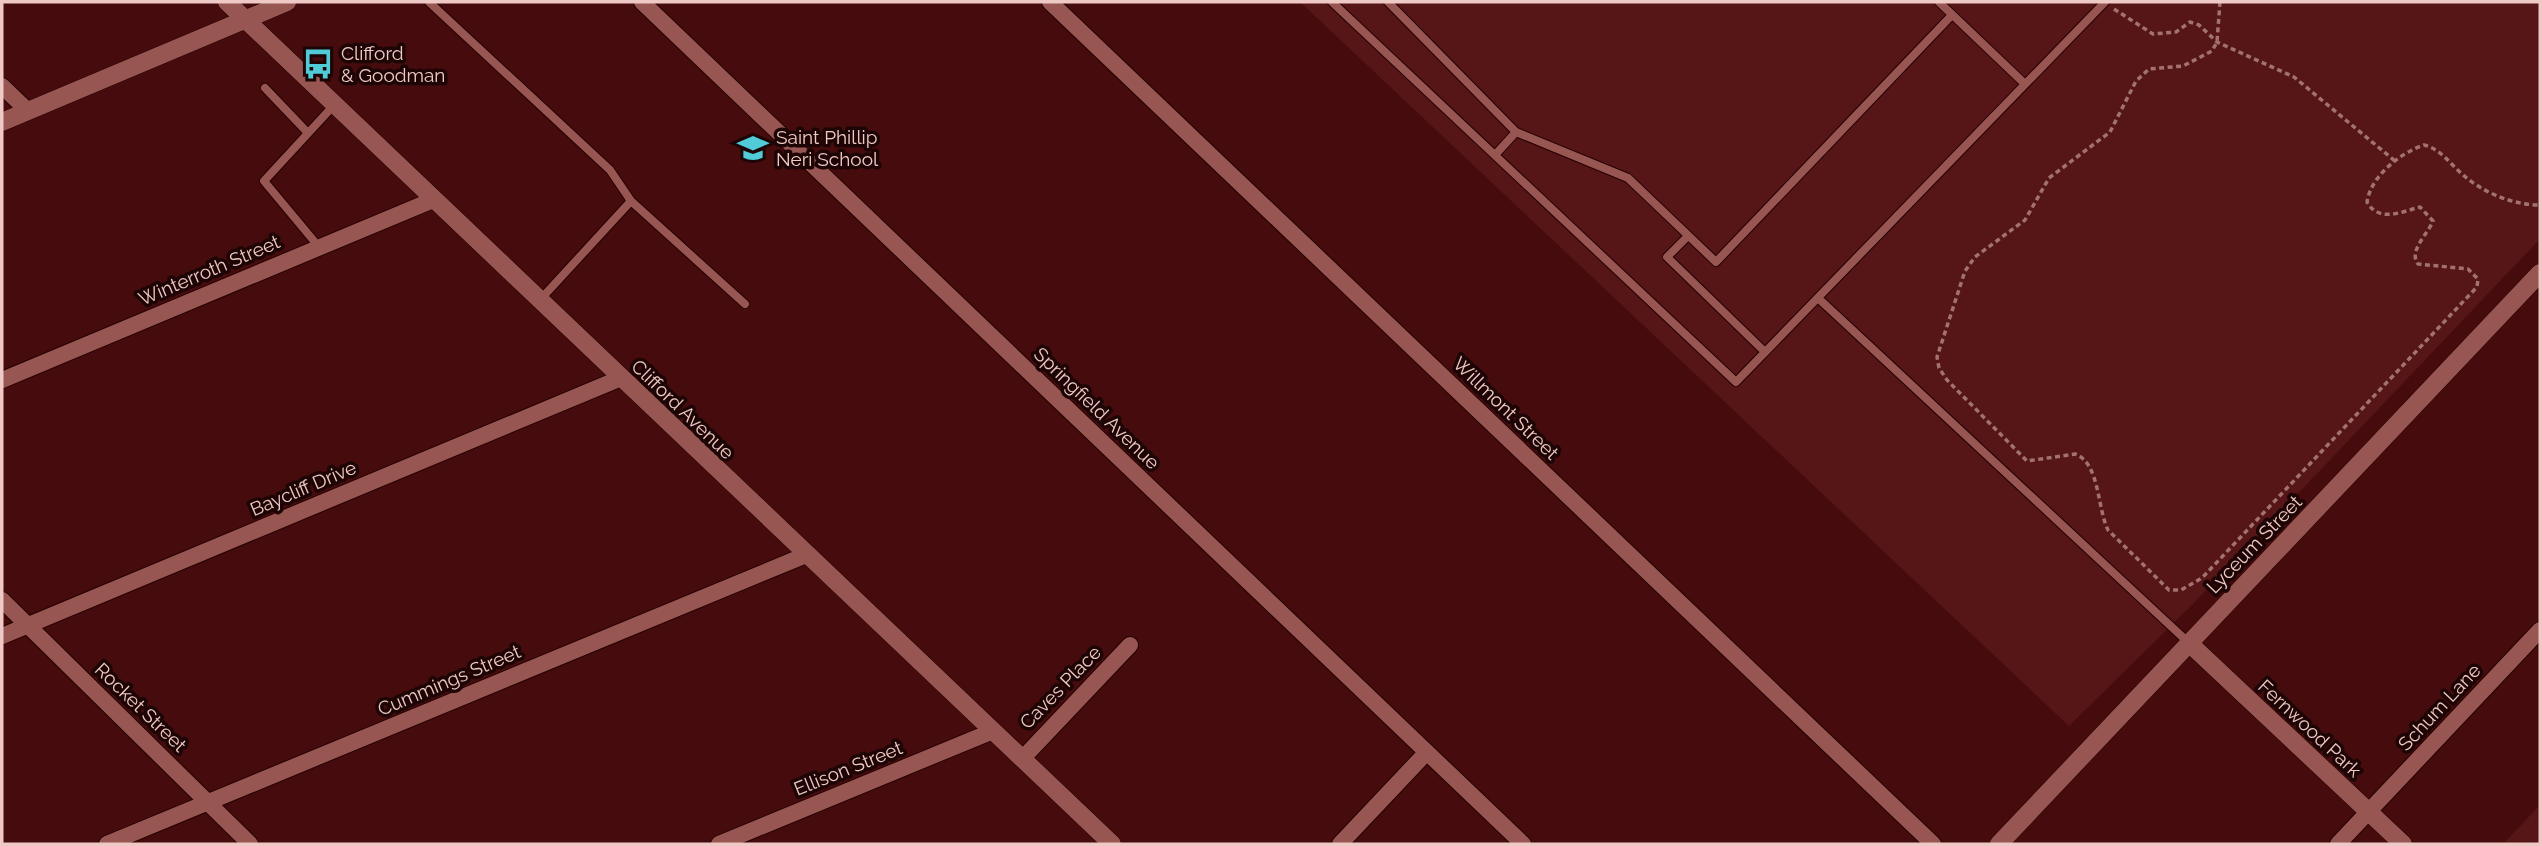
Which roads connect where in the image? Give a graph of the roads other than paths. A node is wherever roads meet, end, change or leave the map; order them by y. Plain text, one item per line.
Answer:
1 (227, 2) edge
2 (287, 2) edge
3 (429, 2) edge
4 (642, 2) edge
5 (1050, 2) edge
6 (1332, 2) edge
7 (1388, 2) edge
8 (1939, 2) edge
9 (2105, 2) edge
10 (1952, 15) junction
11 (245, 19) junction
12 (2025, 84) junction
13 (2, 86) edge
14 (265, 88) dead end
15 (335, 104) junction
16 (28, 111) junction
17 (2, 122) edge
18 (1516, 132) junction
19 (308, 133) junction
20 (1495, 155) junction
21 (433, 200) junction
22 (631, 201) junction
23 (1688, 236) junction
24 (319, 247) junction
25 (2540, 273) edge
26 (1818, 298) junction
27 (539, 301) junction
28 (745, 304) dead end
29 (1765, 352) junction
30 (621, 378) junction
31 (2, 380) edge
32 (806, 555) junction
33 (2, 600) edge
34 (27, 626) junction
35 (2540, 630) edge
36 (2, 636) edge
37 (2189, 643) junction
38 (1130, 645) dead end
39 (993, 732) junction
40 (1426, 753) junction
41 (1021, 759) junction
42 (208, 803) junction
43 (2368, 812) junction
44 (107, 844) edge
45 (250, 844) edge
46 (719, 844) edge
47 (1112, 844) edge
48 (1340, 844) edge
49 (1523, 844) edge
50 (1933, 844) edge
51 (1999, 844) edge
52 (2338, 844) edge
53 (2403, 844) edge

1 - 11 main road, Clifford Avenue
2 - 11 main road
3 - 22 lane
4 - 40 street, Springfield Avenue
5 - 50 street, Willmont Street
6 - 20 lane
7 - 18 lane
8 - 10 lane
9 - 12 lane
10 - 12 lane
10 - 23 lane
11 - 15 main road, Clifford Avenue
11 - 16 main road
12 - 26 lane
13 - 16 street
14 - 19 lane
15 - 19 lane
15 - 21 main road, Clifford Avenue
16 - 17 main road
18 - 20 lane
18 - 23 lane
19 - 24 lane
20 - 29 lane
21 - 24 street, Winterroth Street
21 - 27 main road, Clifford Avenue
22 - 27 lane
22 - 28 lane
23 - 29 lane
24 - 31 street, Winterroth Street
25 - 37 main road, Lyceum Street
26 - 29 lane
26 - 37 lane
27 - 30 main road, Clifford Avenue
30 - 32 main road, Clifford Avenue
30 - 34 street, Baycliff Drive
32 - 39 main road, Clifford Avenue
32 - 42 street, Cummings Street
33 - 34 street, Rocket Street
34 - 36 street, Baycliff Drive
34 - 42 street, Rocket Street
35 - 43 street, Schum Lane
37 - 43 main road, Fernwood Park
37 - 51 main road, Lyceum Street
38 - 41 street, Caves Place
39 - 41 main road, Clifford Avenue
39 - 46 street, Ellison Street
40 - 48 street
40 - 49 street, Springfield Avenue
41 - 47 main road, Clifford Avenue
42 - 44 street, Cummings Street
42 - 45 street, Rocket Street
43 - 52 street, Schum Lane
43 - 53 main road, Fernwood Park

